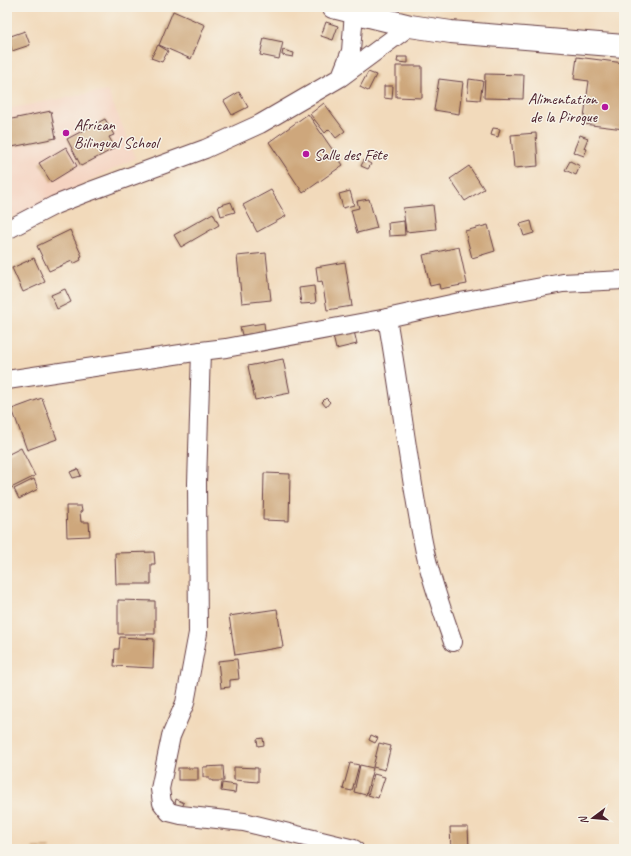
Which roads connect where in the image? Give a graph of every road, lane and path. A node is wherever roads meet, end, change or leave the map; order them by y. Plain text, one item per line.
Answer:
1 (333, 7) edge
2 (354, 12) junction
3 (410, 26) junction
4 (624, 46) edge
5 (341, 77) junction
6 (7, 230) edge
7 (624, 280) edge
8 (387, 318) junction
9 (201, 351) junction
10 (7, 380) edge
11 (453, 642) dead end
12 (354, 849) edge

1 - 2 main road
2 - 3 main road
2 - 5 street
3 - 4 main road
3 - 5 street
5 - 6 street
7 - 8 street
8 - 9 street
8 - 11 street
9 - 10 street
9 - 12 street

